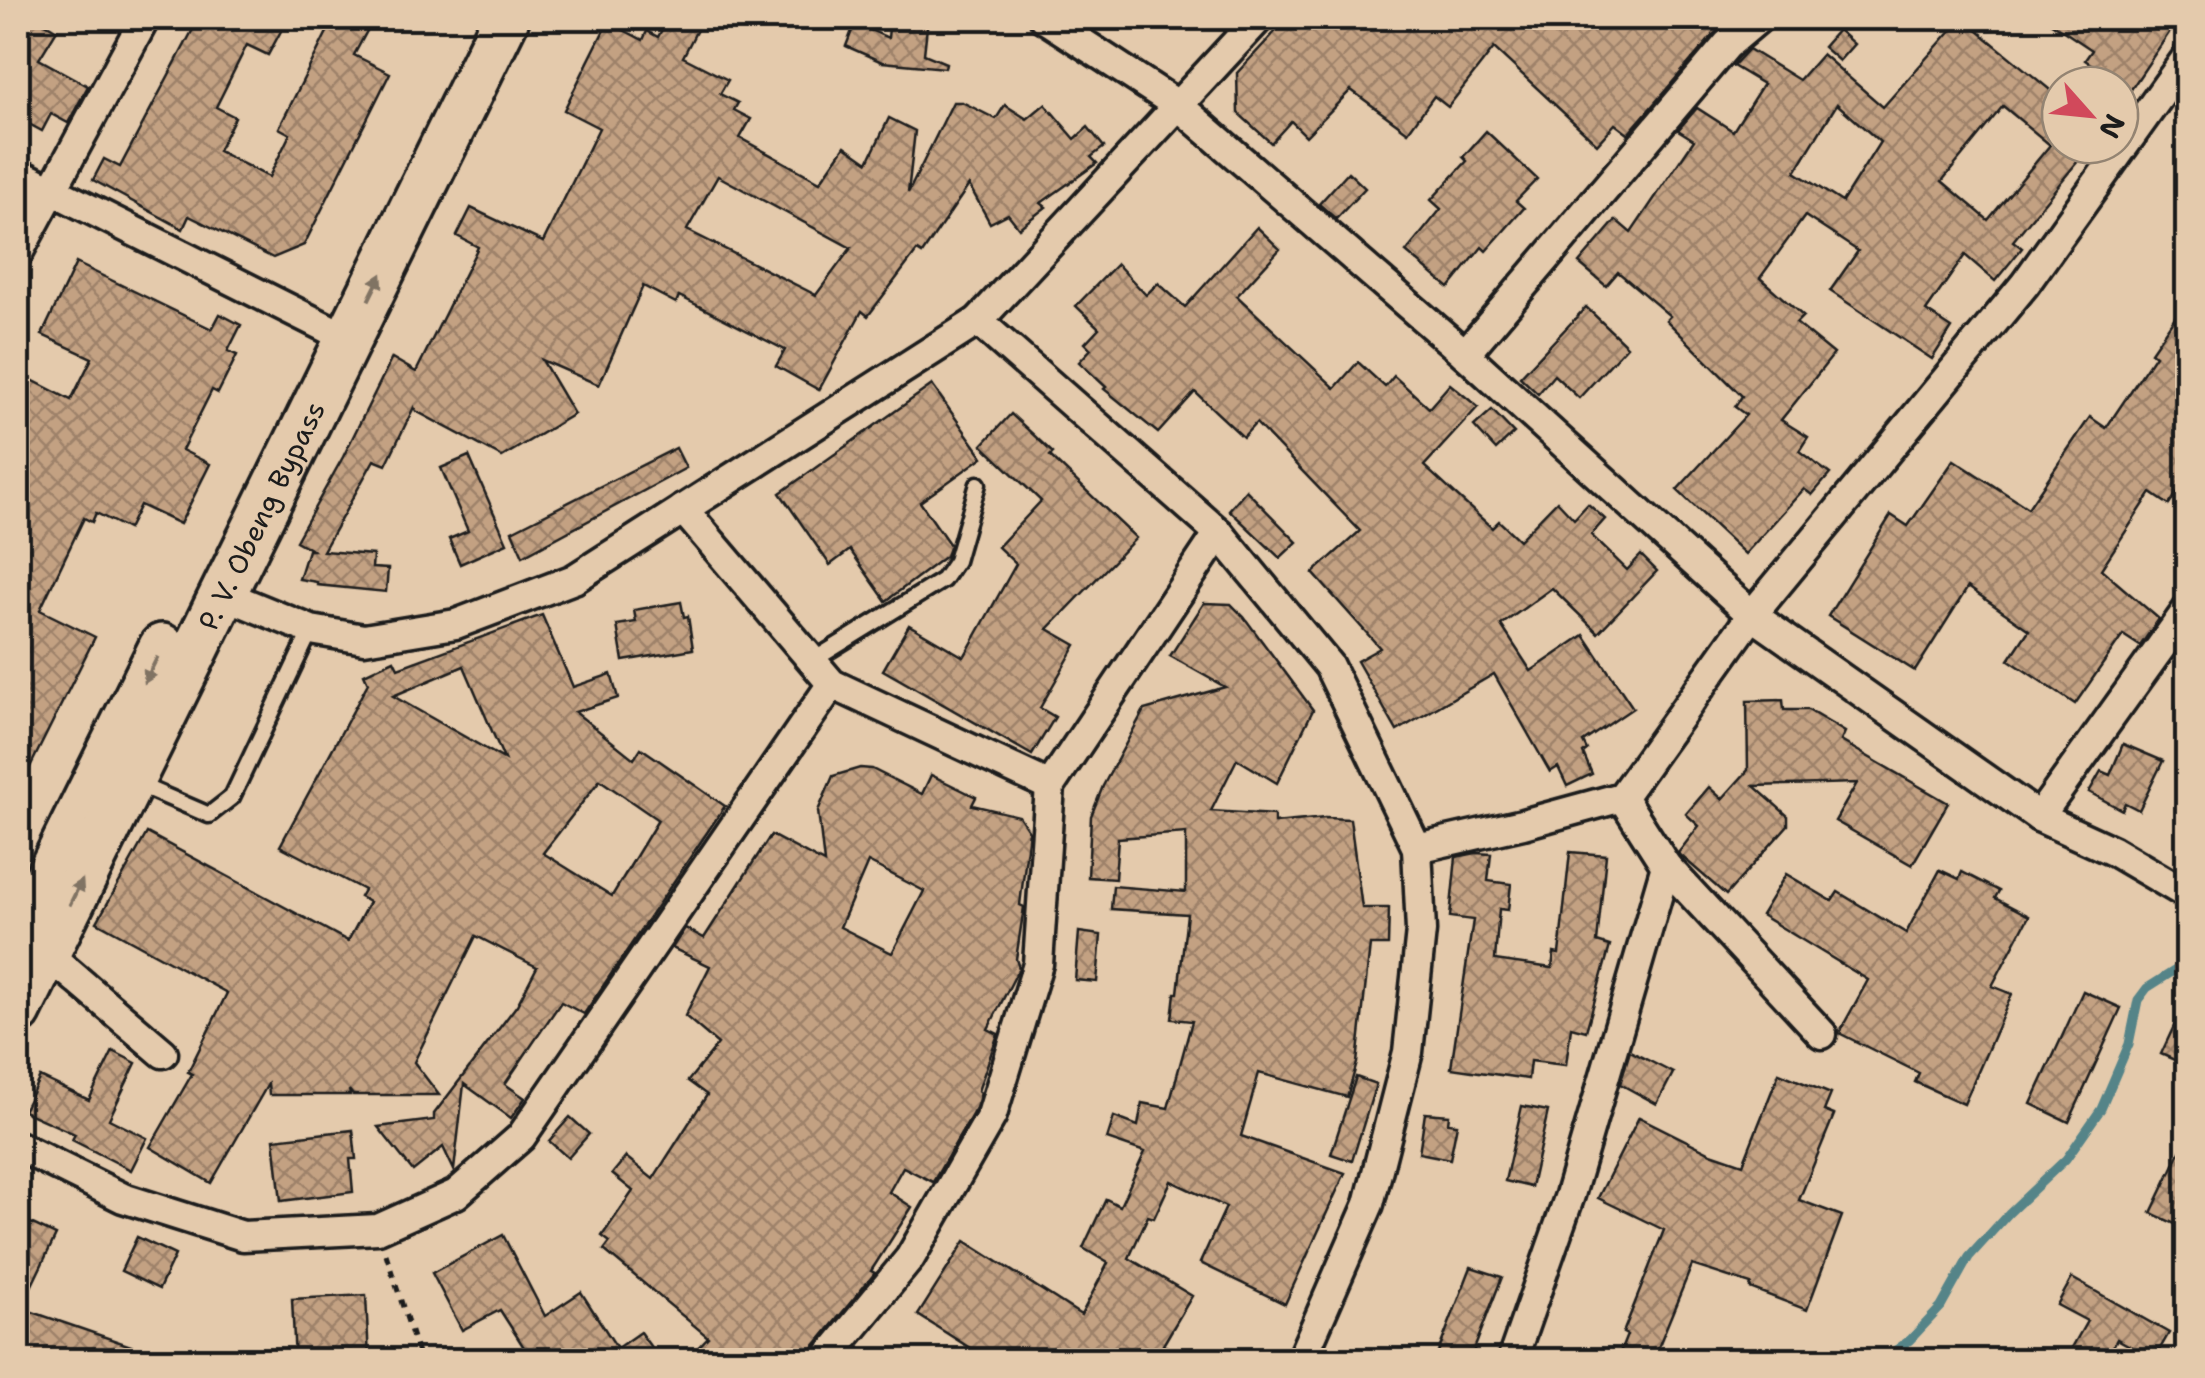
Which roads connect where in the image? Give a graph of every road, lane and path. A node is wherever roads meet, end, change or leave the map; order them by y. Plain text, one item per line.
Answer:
1 (145, 18) edge
2 (473, 18) edge
3 (506, 18) edge
4 (1044, 18) edge
5 (1259, 18) edge
6 (1759, 18) edge
7 (2188, 56) edge
8 (1179, 106) junction
9 (18, 173) edge
10 (50, 189) junction
11 (18, 254) edge
12 (978, 321) junction
13 (336, 332) junction
14 (1465, 354) junction
15 (978, 484) dead end
16 (683, 509) junction
17 (1219, 534) junction
18 (223, 594) junction
19 (2188, 609) edge
20 (1752, 615) junction
21 (311, 630) junction
22 (811, 662) junction
23 (832, 684) junction
24 (131, 781) junction
25 (1050, 786) junction
26 (1622, 797) junction
27 (2039, 818) junction
28 (1417, 848) junction
29 (1666, 866) junction
30 (2188, 896) edge
31 (32, 946) edge
32 (18, 1011) edge
33 (1822, 1034) dead end
34 (163, 1053) dead end
35 (18, 1146) edge
36 (378, 1229) junction
37 (420, 1360) edge
38 (826, 1360) edge
39 (1301, 1360) edge
40 (1512, 1360) edge

1 - 10 street
2 - 13 highway, P. V. Obeng Bypass
13 -> 3 highway, P. V. Obeng Bypass
4 - 8 street
5 - 8 street
6 - 14 street
7 - 20 street
8 - 12 street
8 - 14 street
9 - 10 street
10 - 11 street
10 - 13 street
12 - 16 street
12 - 17 street
13 - 18 highway, P. V. Obeng Bypass
13 -> 31 highway, P. V. Obeng Bypass
14 - 20 street
15 - 22 lane
16 - 21 street
16 - 22 street
17 - 25 street
17 - 28 street
18 - 21 street
18 - 24 highway, P. V. Obeng Bypass
19 - 27 street
20 - 26 street
20 - 27 street
21 - 24 lane
22 - 23 street
23 - 25 street
23 - 36 street
31 -> 24 highway, P. V. Obeng Bypass
25 - 38 street
26 - 28 street
26 - 29 street
27 - 30 street
28 - 39 street
29 - 33 street
29 - 40 street
31 - 32 highway, P. V. Obeng Bypass
31 - 34 street
35 - 36 street
36 - 37 path

